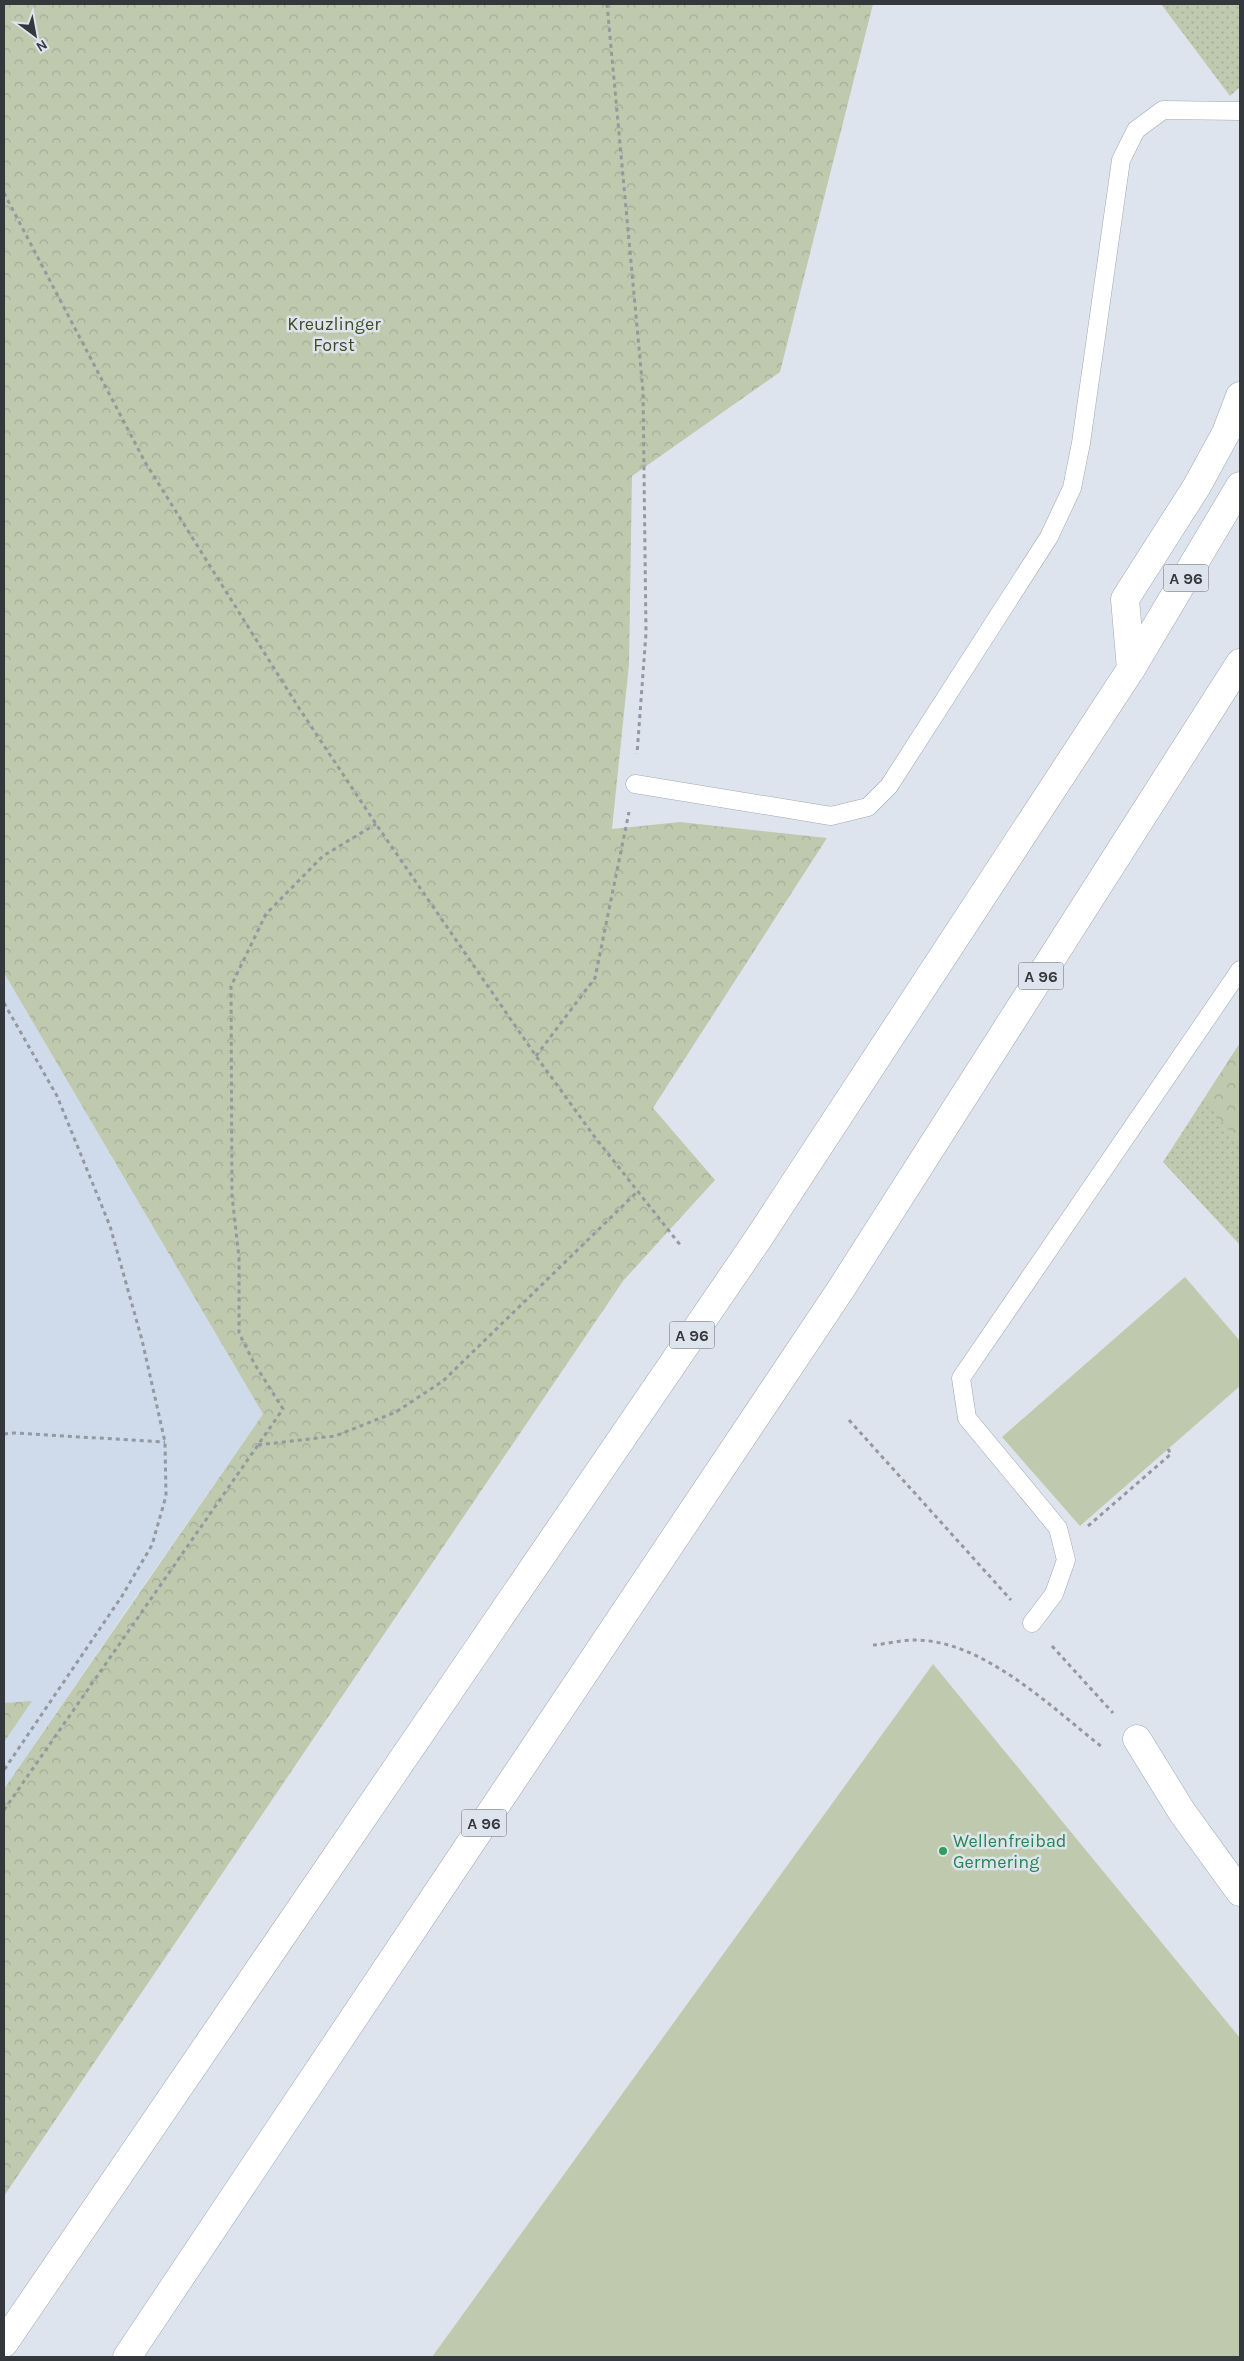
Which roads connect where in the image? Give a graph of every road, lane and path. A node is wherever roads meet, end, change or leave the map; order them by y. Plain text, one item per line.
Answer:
1 (607, 4) edge
2 (1240, 111) edge
3 (4, 193) edge
4 (1240, 396) edge
5 (1240, 486) edge
6 (1240, 663) edge
7 (1131, 669) junction
8 (635, 784) junction
9 (376, 824) junction
10 (1240, 970) edge
11 (4, 1003) edge
12 (536, 1056) junction
13 (638, 1191) junction
14 (681, 1246) dead end
15 (849, 1420) dead end
16 (4, 1434) edge
17 (165, 1442) junction
18 (258, 1445) junction
19 (1168, 1449) dead end
20 (1066, 1560) junction
21 (1032, 1623) junction
22 (873, 1645) dead end
23 (1137, 1739) joint
24 (1108, 1751) dead end
25 (4, 1770) edge
26 (4, 1810) edge
27 (1240, 1892) edge
28 (4, 2343) edge
29 (126, 2357) edge

1 - 8 path
2 - 8 lane
3 - 9 path
4 - 7 main road
5 - 7 main road, A 96
6 - 29 main road, A 96
7 - 28 main road, A 96
8 - 12 path
9 - 12 path
9 - 18 path
10 - 20 lane
11 - 17 path
12 - 13 path
13 - 14 path
13 - 18 path
15 - 21 path
16 - 17 path
17 - 25 path
18 - 26 path
19 - 20 path
20 - 21 lane
21 - 23 path
22 - 24 path
23 - 27 main road

